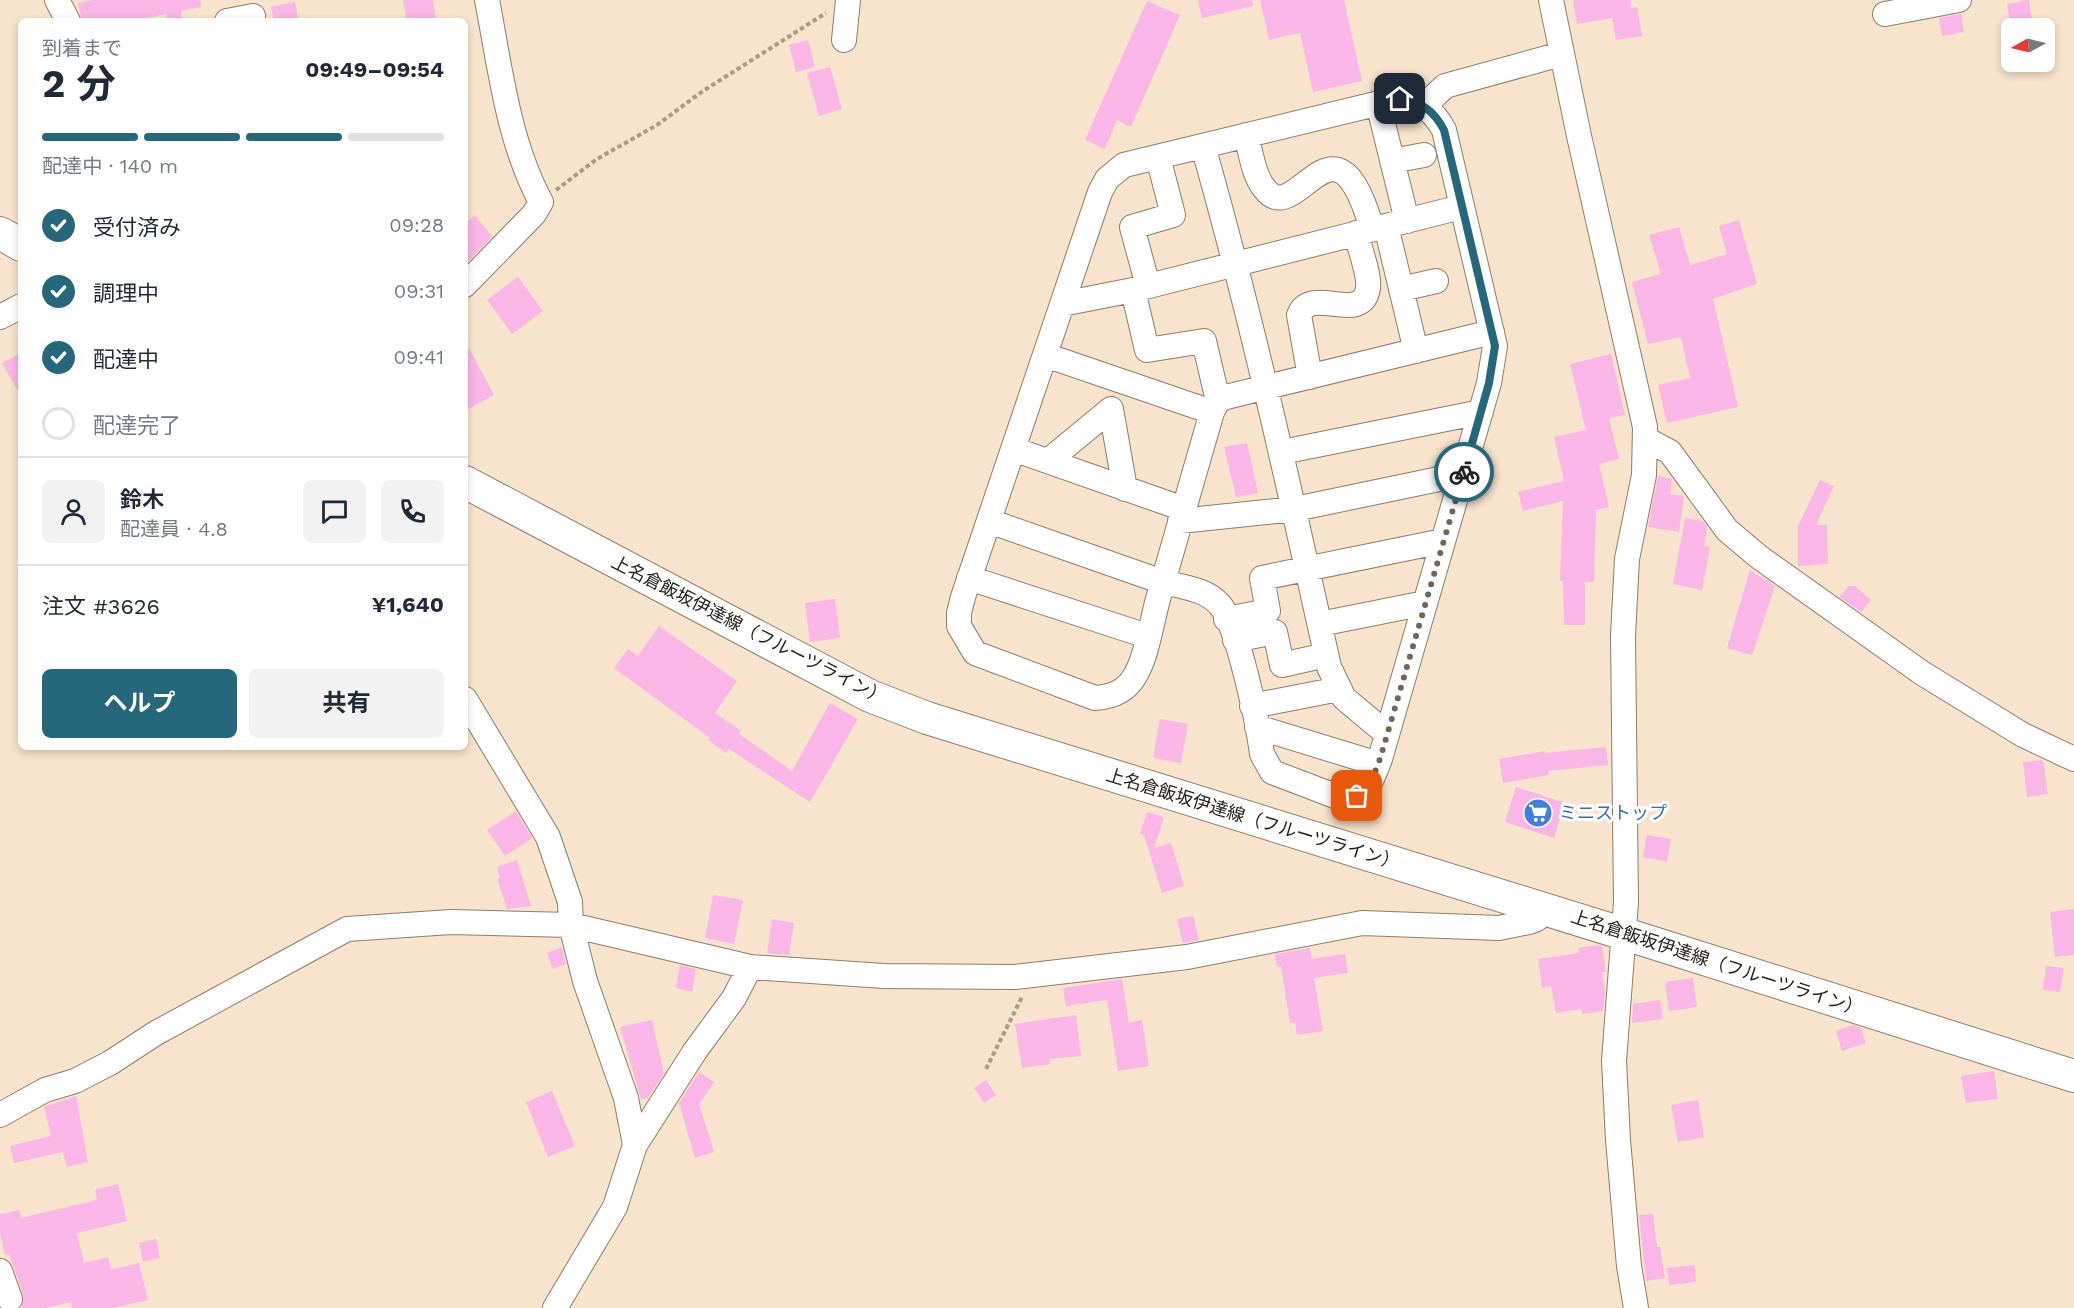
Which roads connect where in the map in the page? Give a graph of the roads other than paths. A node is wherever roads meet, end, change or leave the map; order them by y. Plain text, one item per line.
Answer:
1 (57, 0) edge
2 (487, 0) edge
3 (1551, 0) edge
4 (1959, 0) edge
5 (838, 6) edge
6 (1885, 14) dead end
7 (253, 16) dead end
8 (66, 18) edge
9 (243, 18) edge
10 (844, 40) dead end
11 (1561, 54) junction
12 (1378, 103) junction
13 (1424, 106) junction
14 (1246, 135) junction
15 (1203, 146) junction
16 (1424, 155) dead end
17 (1158, 157) junction
18 (1392, 161) junction
19 (1461, 207) junction
20 (1380, 227) junction
21 (0, 233) edge
22 (18, 242) edge
23 (1236, 264) junction
24 (1436, 281) dead end
25 (468, 282) edge
26 (1140, 288) junction
27 (1401, 289) junction
28 (1062, 304) junction
29 (18, 308) edge
30 (0, 317) edge
31 (1492, 332) junction
32 (1416, 351) junction
33 (1045, 355) junction
34 (1310, 377) junction
35 (1267, 387) junction
36 (1215, 407) junction
37 (1480, 412) junction
38 (1646, 439) junction
39 (1013, 449) junction
40 (1282, 452) junction
41 (1048, 461) junction
42 (1463, 474) junction
43 (468, 484) edge
44 (1125, 489) junction
45 (1295, 508) junction
46 (1182, 515) junction
47 (988, 521) junction
48 (1443, 541) junction
49 (1308, 569) junction
50 (969, 578) junction
51 (1163, 582) junction
52 (1425, 603) junction
53 (1320, 624) junction
54 (1231, 629) junction
55 (1147, 636) junction
56 (1326, 655) junction
57 (1339, 689) junction
58 (468, 704) edge
59 (1255, 717) junction
60 (1387, 734) junction
61 (2074, 759) edge
62 (1378, 764) junction
63 (1544, 909) junction
64 (571, 925) junction
65 (1623, 933) junction
66 (750, 967) junction
67 (2074, 1076) edge
68 (0, 1115) edge
69 (635, 1144) junction
70 (0, 1271) edge
71 (10, 1299) dead end
72 (555, 1308) edge
73 (1636, 1308) edge

1 - 8 street
2 - 25 street
3 - 11 street
4 - 6 street
5 - 10 street
7 - 9 street
11 - 13 street
11 - 38 street
12 - 13 street
12 - 14 street
12 - 18 street
13 - 19 street
14 - 15 street
14 - 20 street
15 - 17 street
15 - 23 street
16 - 18 street
17 - 26 street
17 - 28 street
18 - 20 street
19 - 20 street
19 - 31 street
20 - 23 street
20 - 27 street
20 - 34 street
21 - 22 main road
23 - 26 street
23 - 35 street
24 - 27 street
26 - 28 street
26 - 36 street
27 - 32 street
28 - 33 street
29 - 30 street
31 - 32 street
31 - 37 street
32 - 34 street
33 - 36 street
33 - 39 street
34 - 35 street
35 - 36 street
35 - 40 street
36 - 46 street
37 - 40 street
37 - 42 street
38 - 61 street
38 - 65 street
39 - 41 street
39 - 47 street
40 - 45 street
41 - 44 street
41 - 44 street
42 - 45 street
42 - 48 street
43 - 63 main road, 上名倉飯坂伊達線（フルーツライン）
44 - 46 street
45 - 46 street
45 - 49 street
46 - 51 street
47 - 50 street
47 - 51 street
48 - 49 street
48 - 52 street
49 - 53 street
49 - 54 street
50 - 55 street
50 - 55 street
51 - 54 street
51 - 55 street
52 - 53 street
52 - 60 street
53 - 56 street
54 - 56 street
54 - 59 street
56 - 57 street
57 - 59 street
57 - 60 street
58 - 64 street
59 - 62 street
59 - 62 street
60 - 62 street
63 - 65 main road, 上名倉飯坂伊達線（フルーツライン）
63 - 66 street
64 - 66 street
64 - 68 street
64 - 69 street
65 - 67 main road, 上名倉飯坂伊達線（フルーツライン）
65 - 73 street
66 - 69 street
69 - 72 street
70 - 71 street

